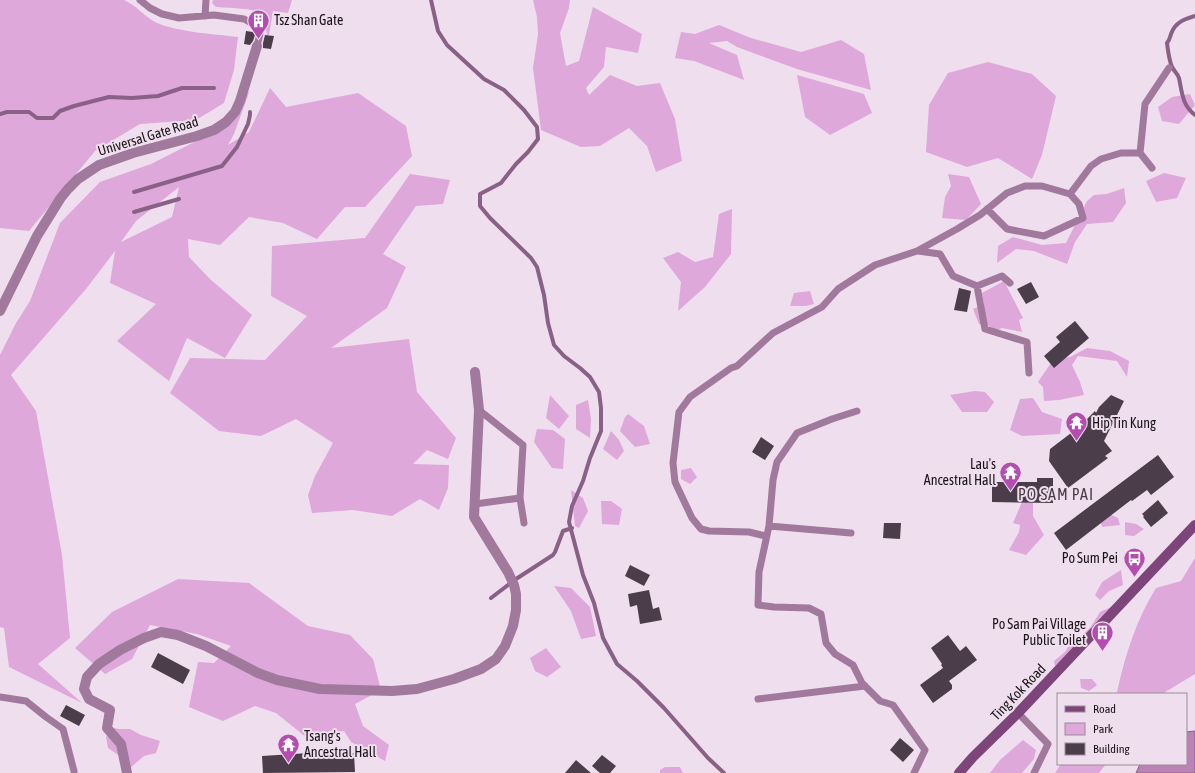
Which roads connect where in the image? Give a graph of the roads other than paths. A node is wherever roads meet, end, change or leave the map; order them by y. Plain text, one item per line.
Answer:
1 (140, 0) edge
2 (206, 0) edge
3 (205, 16) junction
4 (257, 46) joint
5 (1169, 68) dead end
6 (1140, 153) junction
7 (1152, 168) dead end
8 (1070, 194) junction
9 (987, 209) junction
10 (917, 251) junction
11 (1010, 283) dead end
12 (977, 286) junction
13 (0, 312) edge
14 (475, 372) dead end
15 (1029, 373) dead end
16 (479, 410) junction
17 (857, 411) dead end
18 (520, 498) junction
19 (475, 504) junction
20 (524, 523) dead end
21 (1195, 525) edge
22 (769, 526) junction
23 (851, 533) dead end
24 (766, 536) junction
25 (865, 686) junction
26 (0, 696) edge
27 (758, 699) dead end
28 (1018, 713) junction
29 (74, 771) dead end
30 (127, 773) edge
31 (914, 773) edge
32 (959, 773) edge
33 (1034, 773) edge

1 - 3 lane
2 - 3 lane
3 - 4 lane
4 - 13 street, Universal Gate Road
5 - 6 lane
6 - 7 lane
6 - 8 lane
8 - 9 lane
8 - 9 lane
9 - 10 lane
10 - 12 lane
10 - 24 lane
11 - 12 lane
12 - 15 lane
14 - 16 street
16 - 18 lane
16 - 19 street
17 - 22 lane
18 - 19 lane
18 - 20 lane
19 - 30 street
21 - 28 main road, Ting Kok Road
22 - 23 lane
22 - 24 lane
24 - 25 lane
25 - 27 lane
25 - 31 lane
26 - 29 lane
28 - 32 main road, Ting Kok Road
28 - 33 lane

